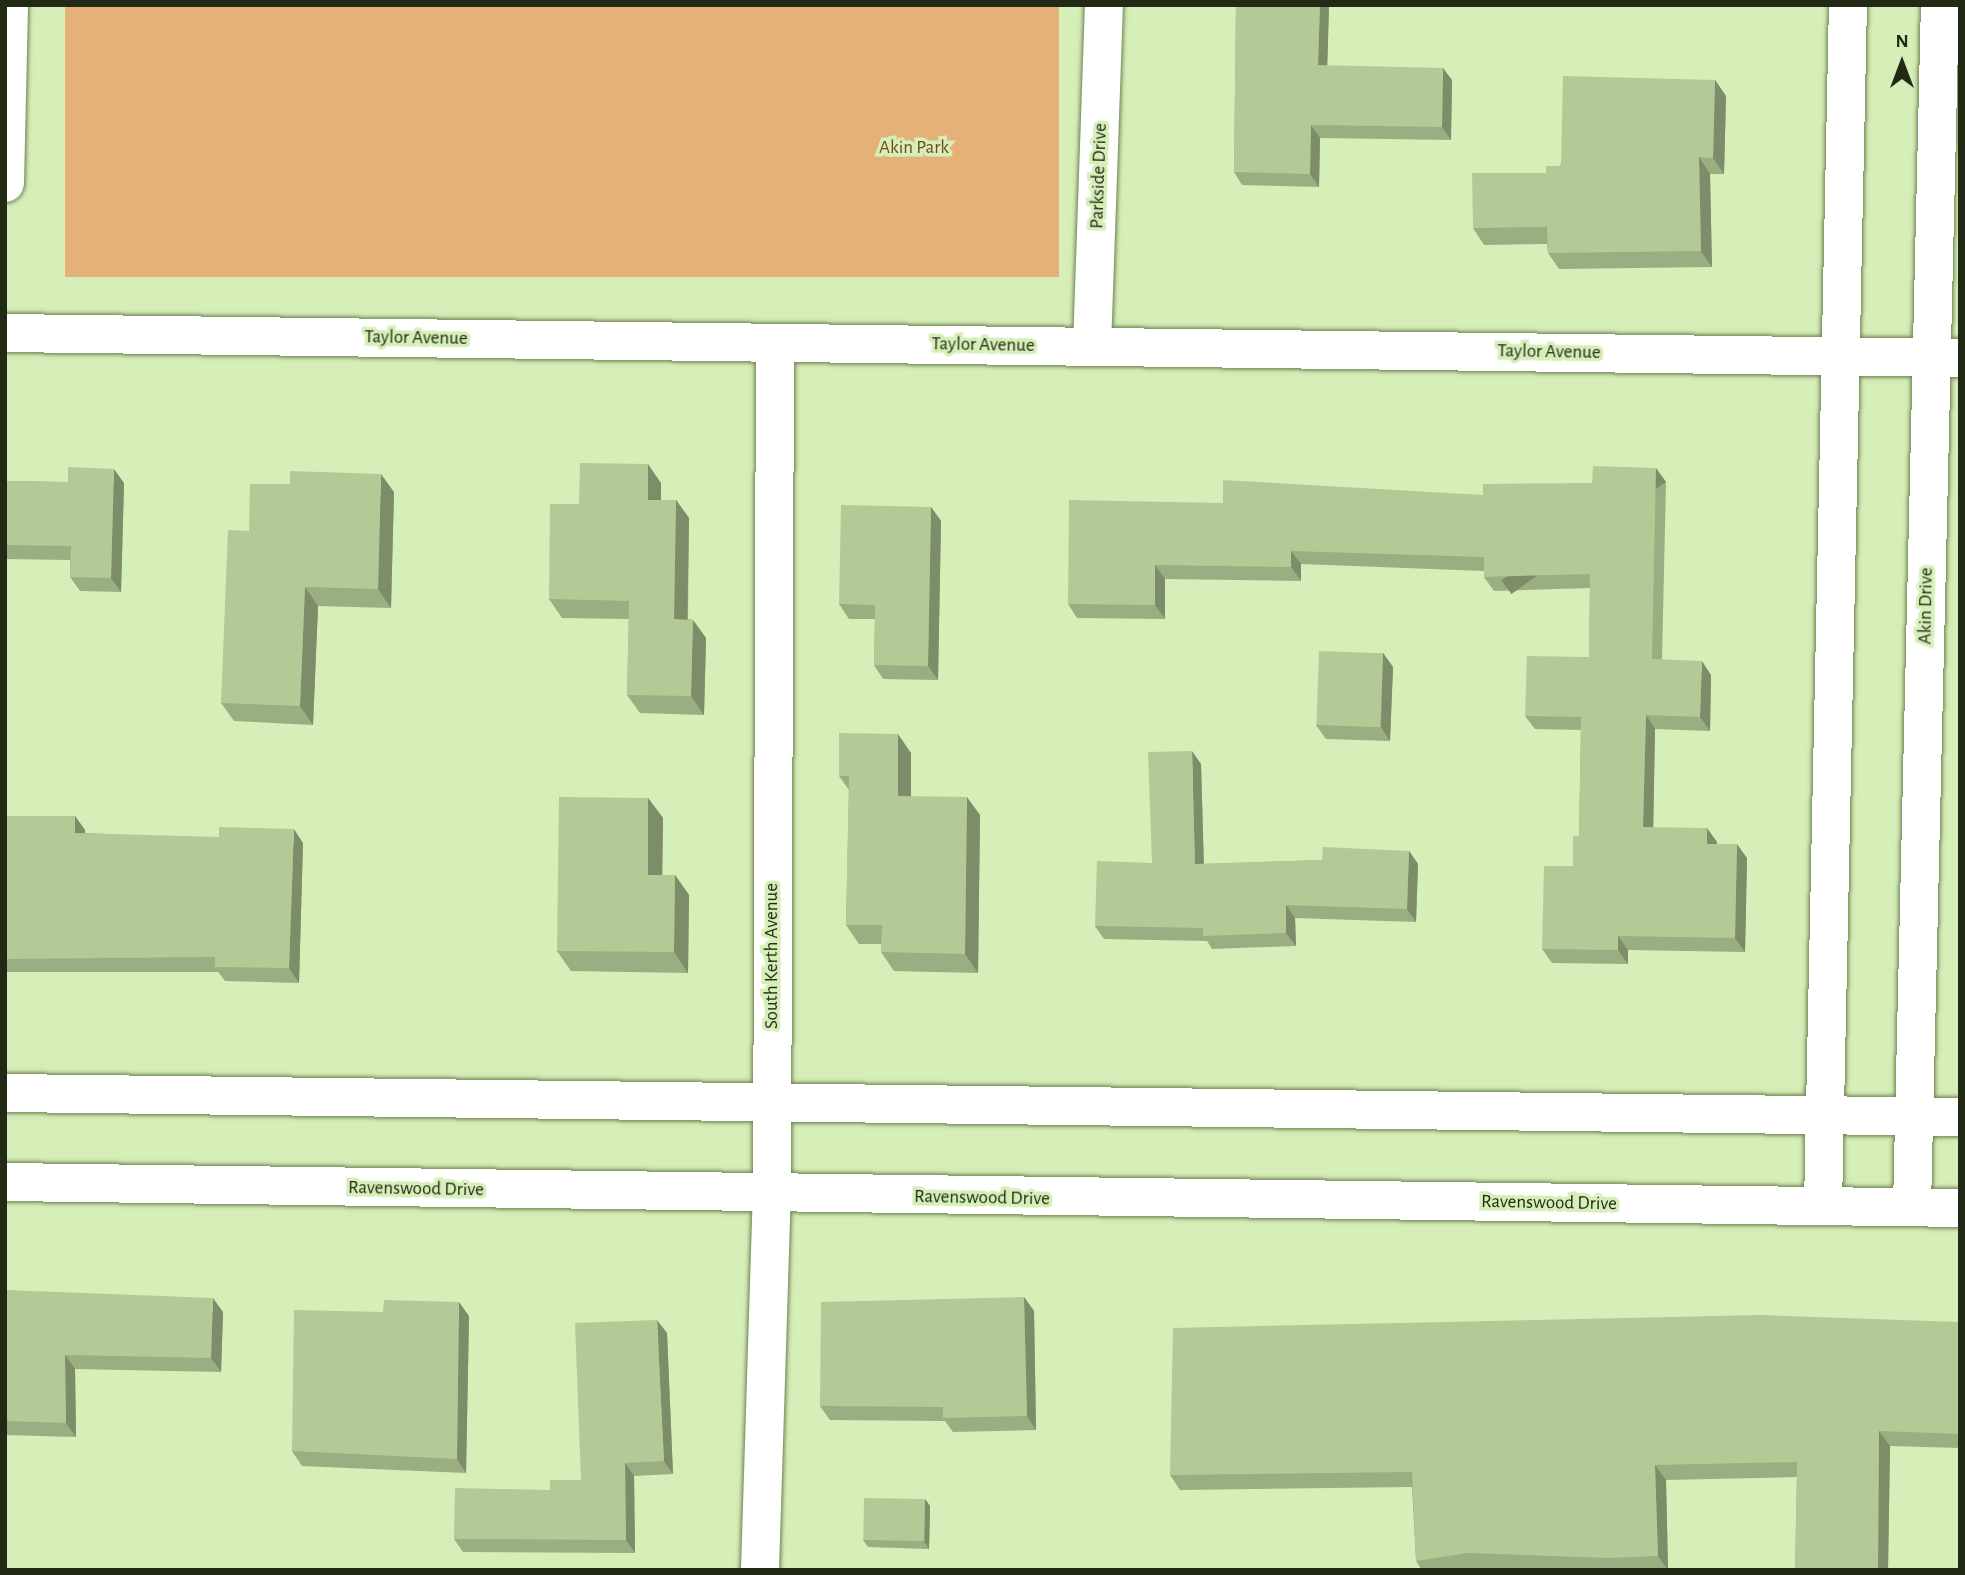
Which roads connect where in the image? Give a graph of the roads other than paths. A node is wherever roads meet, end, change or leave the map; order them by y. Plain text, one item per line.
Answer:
1 (9, 5) edge
2 (1104, 5) edge
3 (1848, 5) edge
4 (1940, 5) edge
5 (5, 183) edge
6 (5, 333) edge
7 (775, 343) junction
8 (1092, 347) junction
9 (1841, 356) junction
10 (1946, 358) edge
11 (5, 1093) edge
12 (772, 1105) junction
13 (1825, 1116) junction
14 (1914, 1117) junction
15 (1960, 1117) edge
16 (5, 1182) edge
17 (772, 1195) junction
18 (1823, 1206) junction
19 (1912, 1207) junction
20 (1960, 1208) edge
21 (760, 1570) edge

1 - 5 street
2 - 8 street, Parkside Drive
3 - 9 street
4 - 10 street, Akin Drive
6 - 7 street, Taylor Avenue
7 - 8 street, Taylor Avenue
7 - 12 street, South Kerth Avenue
8 - 9 street, Taylor Avenue
9 - 10 street, Taylor Avenue
9 - 13 street
10 - 14 street, Akin Drive
11 - 12 street
12 - 13 street
12 - 17 street, South Kerth Avenue
13 - 14 street
13 - 18 street
14 - 15 street
14 - 19 street, Akin Drive
16 - 17 street, Ravenswood Drive
17 - 18 street, Ravenswood Drive
17 - 21 street, South Kerth Avenue
18 - 19 street, Ravenswood Drive
19 - 20 street, Ravenswood Drive

